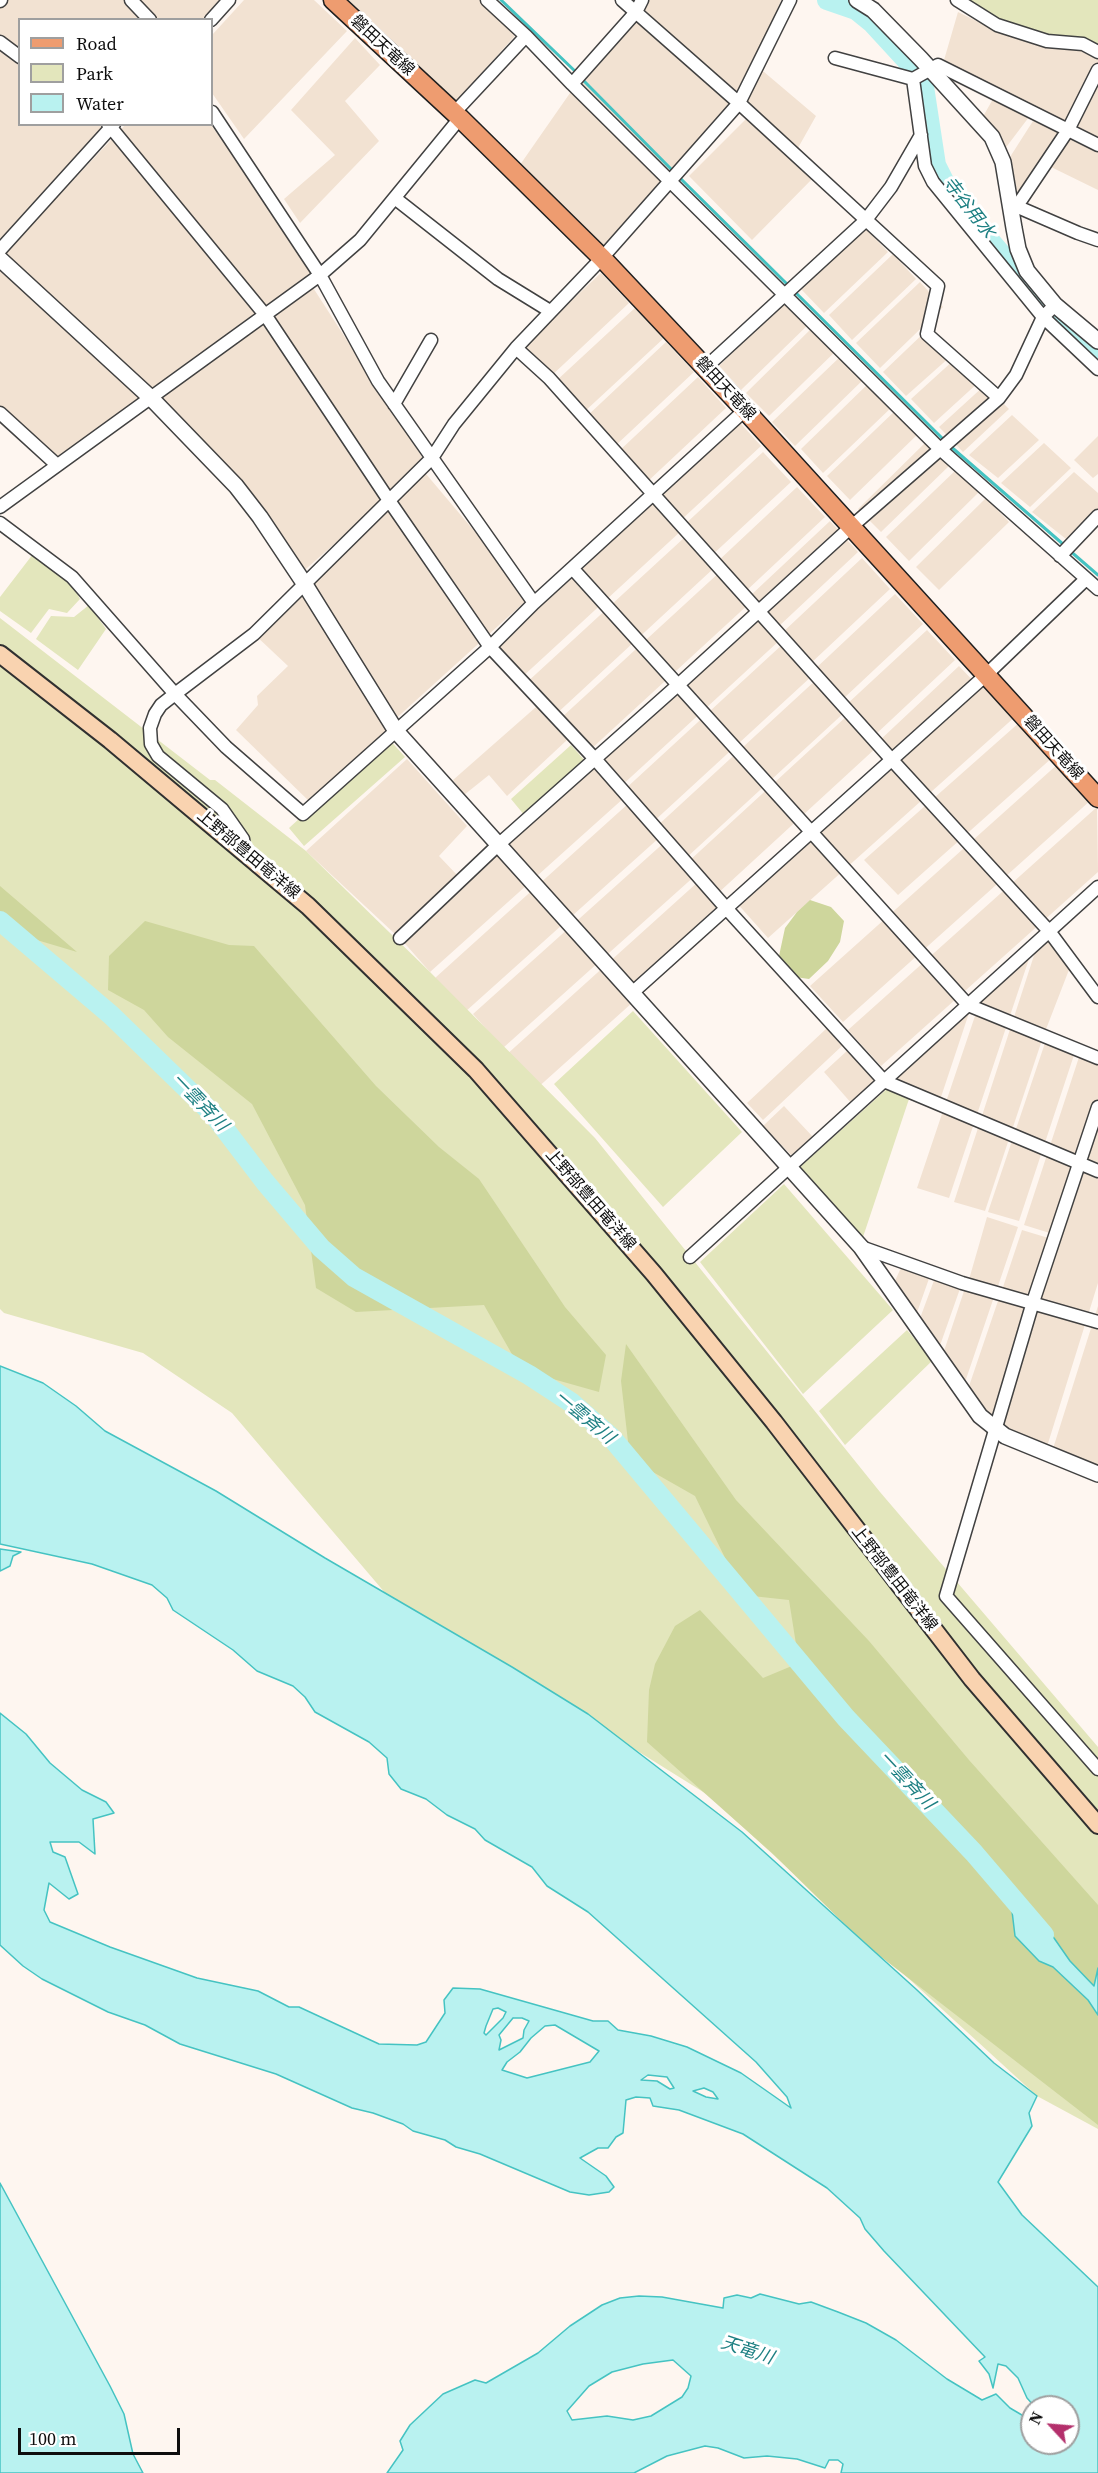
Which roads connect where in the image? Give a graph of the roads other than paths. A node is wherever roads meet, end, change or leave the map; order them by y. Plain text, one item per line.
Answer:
1 (131, 0) edge
2 (229, 0) edge
3 (333, 0) edge
4 (487, 0) edge
5 (622, 0) edge
6 (642, 0) edge
7 (790, 0) edge
8 (857, 0) edge
9 (957, 0) edge
10 (636, 12) junction
11 (148, 18) edge
12 (213, 18) edge
13 (526, 36) junction
14 (0, 42) edge
15 (1098, 52) edge
16 (18, 56) edge
17 (835, 58) dead end
18 (929, 69) junction
19 (1098, 70) edge
20 (914, 79) junction
21 (572, 84) junction
22 (739, 103) junction
23 (213, 114) edge
24 (457, 116) junction
25 (111, 126) edge
26 (1068, 130) junction
27 (921, 135) junction
28 (1098, 145) edge
29 (669, 180) junction
30 (396, 199) junction
31 (1014, 205) junction
32 (865, 221) junction
33 (1098, 240) edge
34 (0, 250) edge
35 (602, 258) junction
36 (0, 259) edge
37 (320, 275) junction
38 (784, 295) junction
39 (1055, 305) junction
40 (550, 311) junction
41 (266, 316) junction
42 (1043, 317) junction
43 (431, 340) dead end
44 (1098, 341) edge
45 (516, 348) junction
46 (705, 368) junction
47 (1098, 369) edge
48 (151, 398) junction
49 (999, 398) junction
50 (394, 404) junction
51 (745, 410) junction
52 (0, 413) edge
53 (940, 449) junction
54 (432, 458) junction
55 (57, 465) junction
56 (653, 495) junction
57 (388, 500) junction
58 (0, 507) edge
59 (1098, 516) edge
60 (0, 523) edge
61 (851, 526) junction
62 (1060, 556) junction
63 (573, 569) junction
64 (1086, 579) junction
65 (304, 583) junction
66 (1098, 589) edge
67 (534, 603) junction
68 (758, 611) junction
69 (490, 647) junction
70 (0, 654) edge
71 (987, 675) junction
72 (678, 686) junction
73 (175, 694) junction
74 (396, 731) junction
75 (595, 759) junction
76 (891, 760) junction
77 (1098, 798) edge
78 (811, 831) junction
79 (498, 845) junction
80 (246, 852) junction
81 (1098, 887) edge
82 (726, 908) junction
83 (1049, 931) junction
84 (400, 938) dead end
85 (632, 993) junction
86 (1098, 997) edge
87 (968, 1005) junction
88 (1098, 1058) edge
89 (884, 1081) junction
90 (1098, 1107) edge
91 (1079, 1164) junction
92 (789, 1167) junction
93 (1098, 1171) edge
94 (861, 1247) junction
95 (690, 1257) dead end
96 (1033, 1302) junction
97 (1098, 1322) edge
98 (994, 1429) junction
99 (1098, 1474) edge
100 (1098, 1769) edge
101 (1098, 1826) edge

1 - 11 street
2 - 12 street
3 - 24 main road, 磐田天竜線
4 - 13 street
5 - 10 street
6 - 10 street
7 - 22 street
8 - 18 street
9 - 15 street
10 - 21 street
10 - 22 street
13 - 21 street
13 - 24 street
14 - 16 street
17 - 20 street
18 - 20 street
18 - 26 street
18 - 31 street
19 - 26 street
20 - 27 street
21 - 29 street
22 - 29 street
22 - 32 street
23 - 37 street
24 - 30 street
24 - 35 main road, 磐田天竜線
25 - 34 street
25 - 41 street
26 - 28 street
26 - 31 street
27 - 32 street
27 - 42 street
29 - 35 street
29 - 38 street
30 - 37 street
30 - 40 street
31 - 33 street
31 - 39 street
32 - 38 street
32 - 49 street
35 - 40 street
35 - 46 main road, 磐田天竜線
36 - 48 street
37 - 41 street
37 - 50 street
38 - 46 street
38 - 53 street
39 - 42 street
39 - 44 street
40 - 45 street
41 - 48 street
41 - 57 street
42 - 47 street
42 - 49 street
43 - 50 street
45 - 54 street
45 - 56 street
46 - 51 main road, 磐田天竜線
48 - 55 street
48 - 65 street
49 - 53 street
50 - 54 street
51 - 56 street
51 - 61 main road, 磐田天竜線
52 - 55 street
53 - 61 street
53 - 62 street
54 - 57 street
54 - 67 street
55 - 58 street
56 - 63 street
56 - 68 street
57 - 65 street
57 - 69 street
59 - 62 street
60 - 73 street
61 - 68 street
61 - 71 main road, 磐田天竜線
62 - 64 street
63 - 67 street
63 - 72 street
64 - 66 street
64 - 71 street
65 - 73 street
65 - 74 street
67 - 69 street
68 - 72 street
68 - 76 street
69 - 74 street
69 - 75 street
70 - 80 main road, 上野部豊田竜洋線
71 - 76 street
71 - 77 main road, 磐田天竜線
72 - 75 street
72 - 78 street
73 - 74 street
73 - 80 street
74 - 79 street
75 - 79 street
75 - 82 street
76 - 78 street
76 - 83 street
78 - 82 street
78 - 87 street
79 - 84 street
79 - 85 street
80 - 101 main road, 上野部豊田竜洋線
81 - 83 street
82 - 85 street
82 - 89 street
83 - 86 street
83 - 87 street
85 - 92 street
87 - 88 street
87 - 89 street
89 - 91 street
89 - 92 street
90 - 91 street
91 - 93 street
91 - 96 street
92 - 94 street
92 - 95 street
94 - 96 street
94 - 98 street
96 - 97 street
96 - 98 street
98 - 99 street
98 - 100 street

